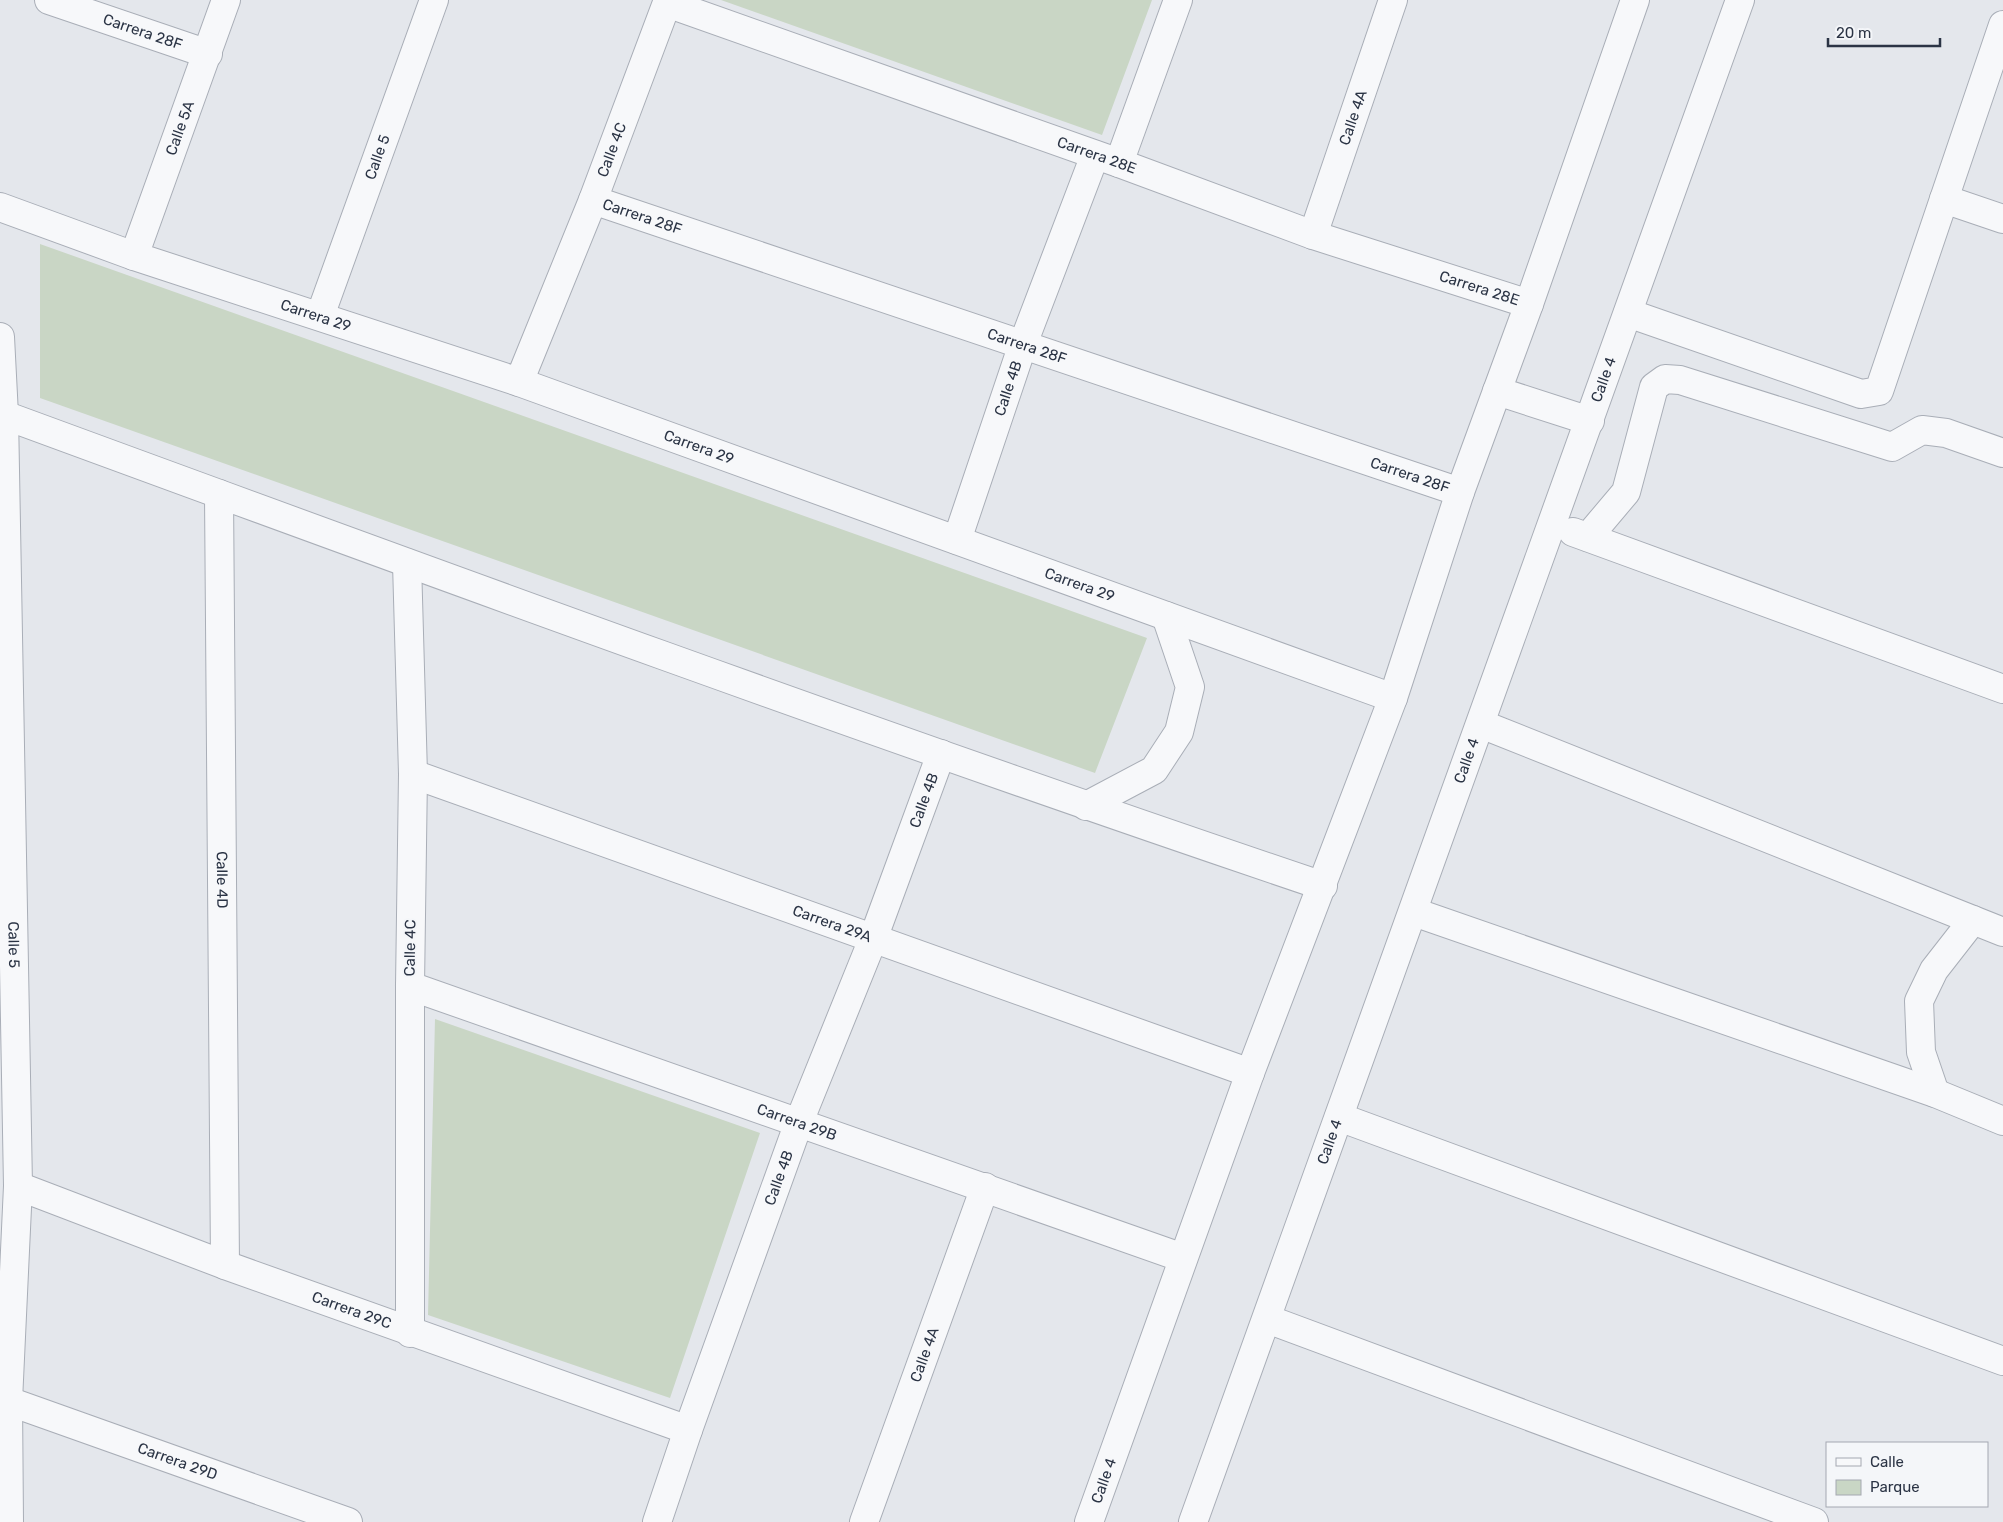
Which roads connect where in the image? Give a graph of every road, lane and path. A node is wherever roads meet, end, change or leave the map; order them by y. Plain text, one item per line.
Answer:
1 (49, 0) edge
2 (226, 0) edge
3 (434, 0) edge
4 (1178, 0) edge
5 (1393, 0) edge
6 (1635, 0) edge
7 (1740, 0) edge
8 (667, 2) edge
9 (2003, 25) edge
10 (208, 54) junction
11 (1107, 159) junction
12 (1944, 199) junction
13 (594, 200) junction
14 (0, 207) edge
15 (2003, 219) edge
16 (1313, 235) junction
17 (134, 256) junction
18 (1528, 304) junction
19 (1628, 313) junction
20 (320, 316) junction
21 (0, 337) edge
22 (1023, 344) junction
23 (519, 382) junction
24 (1497, 391) junction
25 (4, 415) junction
26 (1590, 421) junction
27 (2003, 454) edge
28 (1460, 492) junction
29 (219, 494) junction
30 (1552, 524) junction
31 (1588, 537) junction
32 (957, 540) junction
33 (408, 563) junction
34 (1166, 616) junction
35 (2003, 689) edge
36 (1393, 698) junction
37 (1481, 724) junction
38 (941, 754) junction
39 (413, 774) junction
40 (1086, 806) junction
41 (1323, 886) junction
42 (1414, 912) junction
43 (1973, 920) junction
44 (2003, 932) edge
45 (873, 938) junction
46 (410, 986) junction
47 (1250, 1073) junction
48 (1935, 1093) junction
49 (1339, 1117) junction
50 (2003, 1121) edge
51 (799, 1122) junction
52 (18, 1186) junction
53 (985, 1187) junction
54 (1183, 1258) junction
55 (225, 1265) junction
56 (1267, 1319) junction
57 (410, 1333) junction
58 (2003, 1361) edge
59 (8, 1401) junction
60 (688, 1430) junction
61 (10, 1522) edge
62 (348, 1522) edge
63 (657, 1522) edge
64 (864, 1522) edge
65 (1089, 1522) edge
66 (1193, 1522) edge
67 (1814, 1522) edge

1 - 10 street, Carrera 28F
2 - 10 street, Calle 5A
3 - 20 street, Calle 5
4 - 11 street, Calle 4B
5 - 16 street, Calle 4A
6 - 18 street, Calle 4
7 - 19 street, Calle 4
8 - 11 street, Carrera 28E
8 - 13 street, Calle 4C
9 - 12 street
10 - 17 street, Calle 5A
11 - 16 street, Carrera 28E
11 - 22 street, Calle 4B
12 - 15 street
12 - 19 street
13 - 22 street, Carrera 28F
13 - 23 street, Calle 4C
14 - 17 street, Carrera 29
16 - 18 street, Carrera 28E
17 - 20 street, Carrera 29
18 - 24 street, Calle 4
19 - 26 street, Calle 4
20 - 23 street, Carrera 29
21 - 25 street, Calle 5
22 - 28 street, Carrera 28F
22 - 32 street, Calle 4B
23 - 32 street, Carrera 29
24 - 26 street
24 - 28 street, Calle 4
25 - 29 street
25 - 52 street, Calle 5
26 - 30 street, Calle 4
27 - 31 street
28 - 36 street, Calle 4
29 - 33 street
29 - 55 street, Calle 4D
30 - 31 street
30 - 37 street, Calle 4
31 - 35 street
32 - 34 street, Carrera 29
33 - 38 street
33 - 39 street, Calle 4C
34 - 36 street, Carrera 29
34 - 40 street
36 - 41 street, Calle 4
37 - 42 street, Calle 4
37 - 43 street
38 - 40 street
38 - 45 street, Calle 4B
39 - 45 street, Carrera 29A
39 - 46 street, Calle 4C
40 - 41 street
41 - 47 street, Calle 4
42 - 48 street
42 - 49 street, Calle 4
43 - 44 street
43 - 48 street
45 - 47 street, Carrera 29A
45 - 51 street, Calle 4B
46 - 51 street, Carrera 29B
46 - 57 street, Calle 4C
47 - 54 street, Calle 4
48 - 50 street
49 - 56 street, Calle 4
49 - 58 street
51 - 53 street, Carrera 29B
51 - 60 street, Calle 4B
52 - 55 street, Carrera 29C
52 - 59 street, Calle 5
53 - 54 street, Carrera 29B
53 - 64 street, Calle 4A
54 - 65 street, Calle 4
55 - 57 street, Carrera 29C
56 - 66 street, Calle 4
56 - 67 street
57 - 60 street, Carrera 29C
59 - 61 street, Calle 5
59 - 62 street, Carrera 29D
60 - 63 street, Calle 4B

